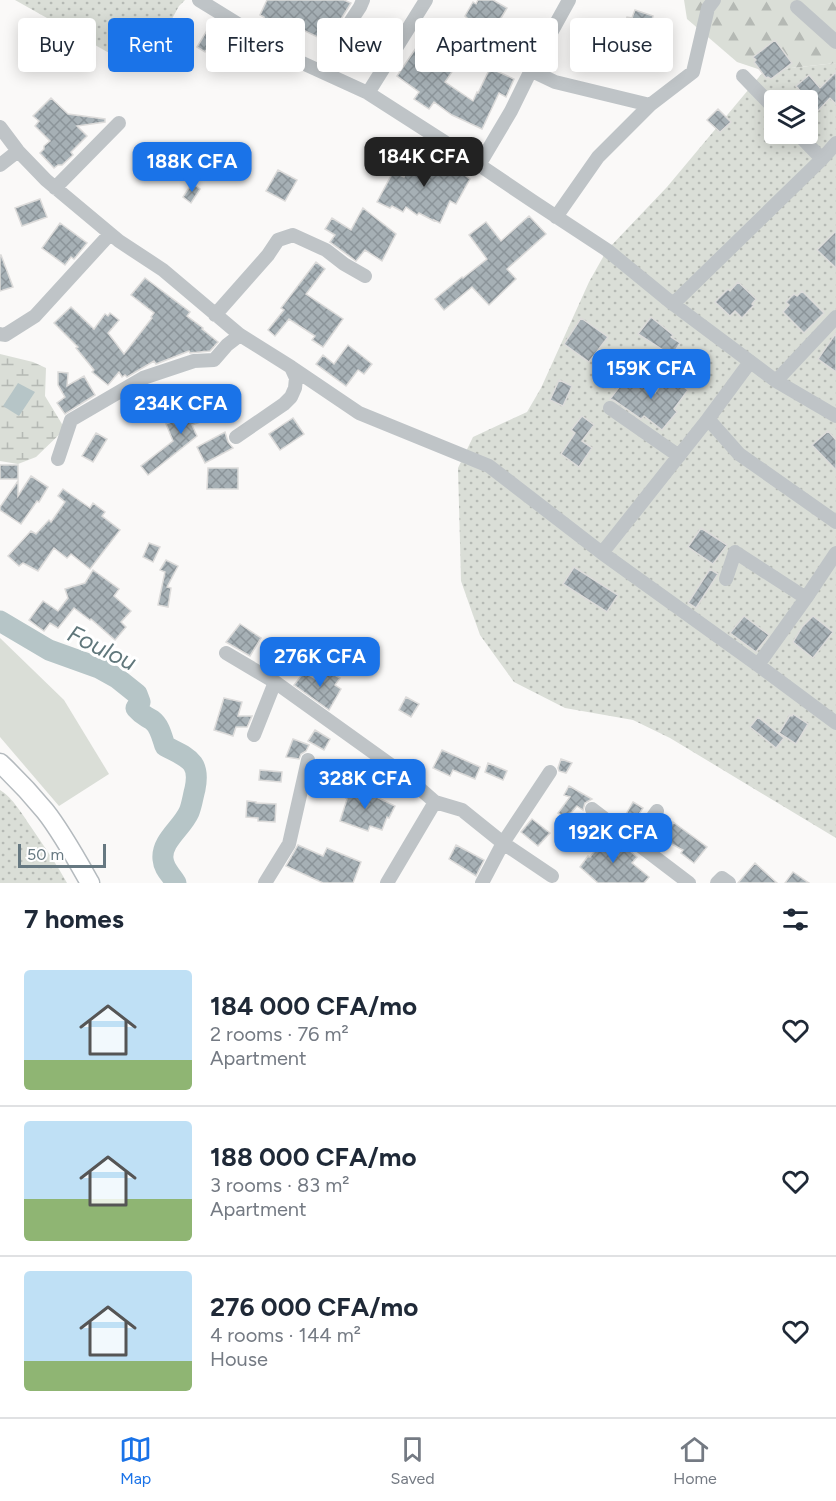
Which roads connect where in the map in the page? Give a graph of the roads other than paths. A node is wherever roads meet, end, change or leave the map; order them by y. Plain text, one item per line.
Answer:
1 (199, 0) edge
2 (363, 0) edge
3 (426, 0) edge
4 (569, 0) edge
5 (714, 0) edge
6 (798, 7) dead end
7 (353, 18) edge
8 (558, 20) edge
9 (836, 42) edge
10 (317, 69) edge
11 (323, 72) edge
12 (531, 72) edge
13 (536, 72) edge
14 (743, 76) dead end
15 (368, 93) junction
16 (764, 98) edge
17 (650, 105) junction
18 (119, 123) dead end
19 (0, 127) edge
20 (836, 143) edge
21 (808, 144) edge
22 (18, 151) junction
23 (822, 159) junction
24 (0, 165) edge
25 (479, 165) junction
26 (55, 188) junction
27 (556, 217) junction
28 (110, 234) junction
29 (365, 276) dead end
30 (673, 303) junction
31 (215, 315) junction
32 (836, 317) edge
33 (0, 334) edge
34 (240, 335) junction
35 (750, 362) junction
36 (291, 368) junction
37 (777, 381) junction
38 (610, 408) dead end
39 (836, 416) edge
40 (708, 419) junction
41 (236, 437) dead end
42 (679, 456) junction
43 (58, 459) dead end
44 (836, 522) edge
45 (602, 553) junction
46 (836, 553) edge
47 (726, 579) dead end
48 (806, 598) junction
49 (226, 653) dead end
50 (758, 664) junction
51 (275, 682) junction
52 (836, 723) edge
53 (254, 735) dead end
54 (308, 760) dead end
55 (0, 763) edge
56 (550, 772) dead end
57 (435, 802) junction
58 (592, 809) dead end
59 (657, 811) dead end
60 (635, 842) junction
61 (503, 843) junction
62 (552, 876) dead end
63 (90, 883) edge
64 (265, 883) edge
65 (387, 883) edge
66 (482, 883) edge
67 (689, 883) edge
68 (717, 883) edge
69 (729, 883) edge

1 - 10 street
2 - 7 street
3 - 15 street
4 - 8 street
5 - 17 street
6 - 9 street
11 - 15 street
12 - 25 street
13 - 17 street
14 - 16 street
15 - 25 street
17 - 27 street
18 - 26 street
19 - 22 street
20 - 23 street
21 - 23 street
22 - 24 street
22 - 26 street
23 - 30 street
25 - 27 street
26 - 28 street
27 - 30 street
28 - 31 street
28 - 33 street
29 - 31 street
30 - 35 street
31 - 34 street
32 - 37 street
34 - 36 street
34 - 43 street
35 - 37 street
35 - 40 street
36 - 41 street
36 - 45 street
37 - 39 street
38 - 42 street
40 - 42 street
40 - 44 street
42 - 45 street
45 - 50 street
46 - 48 street
47 - 48 street
48 - 50 street
49 - 51 street
50 - 52 street
51 - 53 street
51 - 57 street
54 - 64 street
55 - 63 street
56 - 61 street
57 - 61 street
57 - 65 street
58 - 60 street
59 - 60 street
60 - 67 street
61 - 62 street
61 - 66 street
68 - 69 street

